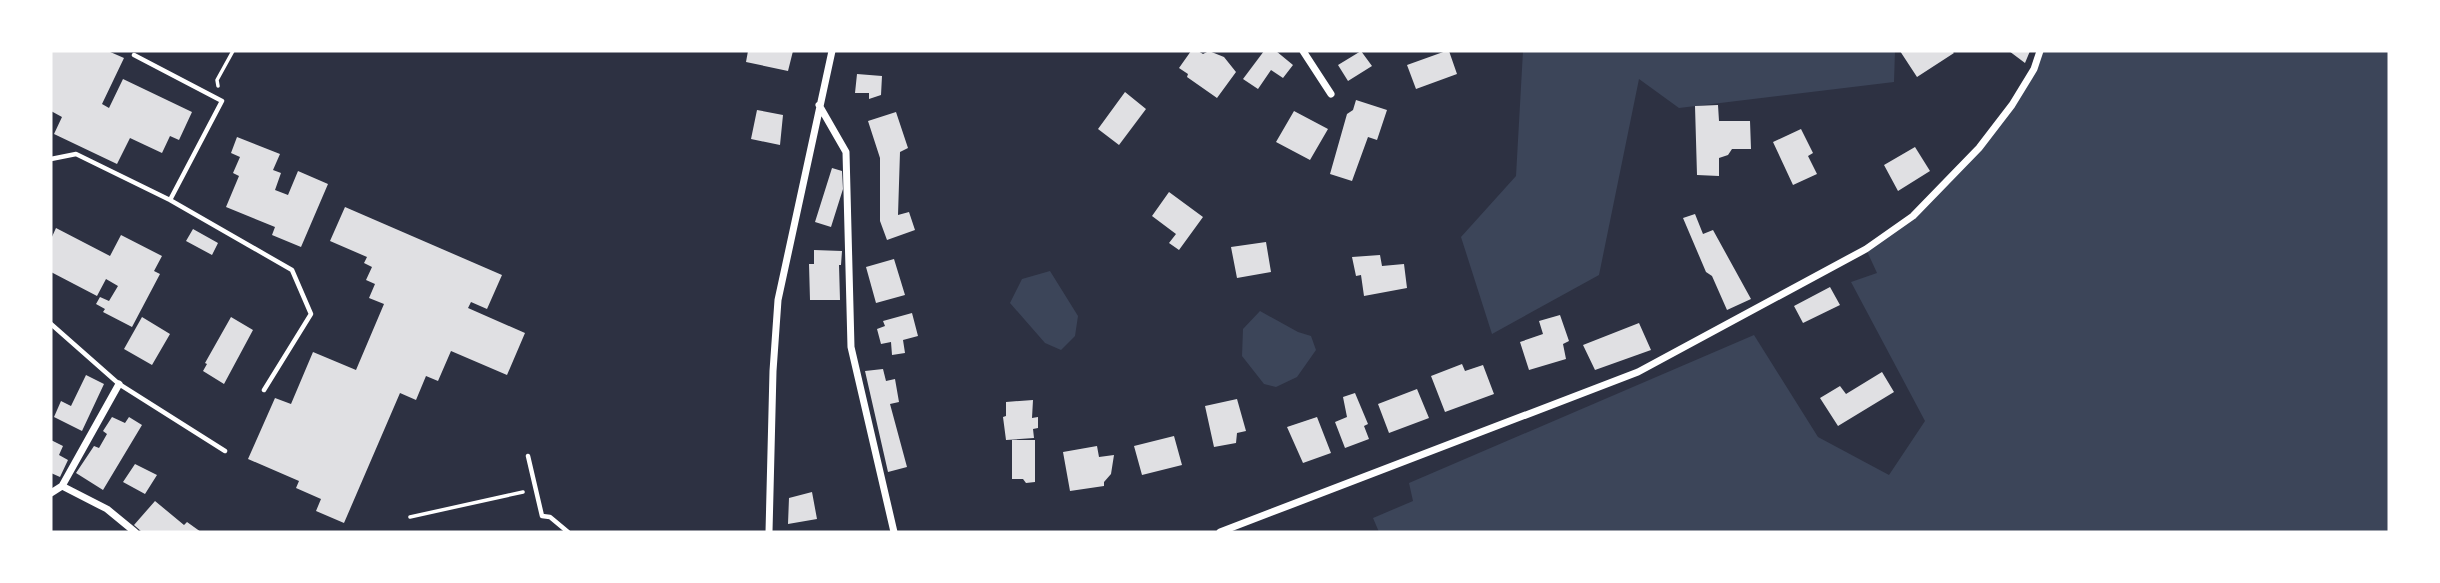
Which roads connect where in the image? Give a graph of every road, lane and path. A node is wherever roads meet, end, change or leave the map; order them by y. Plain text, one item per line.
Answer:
1 (233, 51) edge
2 (832, 51) edge
3 (1303, 51) edge
4 (2040, 51) edge
5 (134, 55) dead end
6 (1331, 94) dead end
7 (222, 101) junction
8 (819, 104) junction
9 (51, 159) edge
10 (170, 200) junction
11 (51, 324) edge
12 (118, 384) junction
13 (264, 390) dead end
14 (225, 452) dead end
15 (527, 456) dead end
16 (62, 486) junction
17 (535, 489) junction
18 (51, 493) edge
19 (410, 517) dead end
20 (135, 532) edge
21 (568, 532) edge
22 (769, 532) edge
23 (894, 532) edge
24 (1220, 532) edge

1 - 7 path
2 - 8 street
3 - 6 street
4 - 24 street
5 - 7 lane
7 - 10 lane
8 - 22 street
8 - 23 street
9 - 10 lane
10 - 13 lane
11 - 12 lane
12 - 14 lane
12 - 16 street
15 - 17 lane
16 - 18 street
16 - 20 street
17 - 19 path
17 - 21 lane

